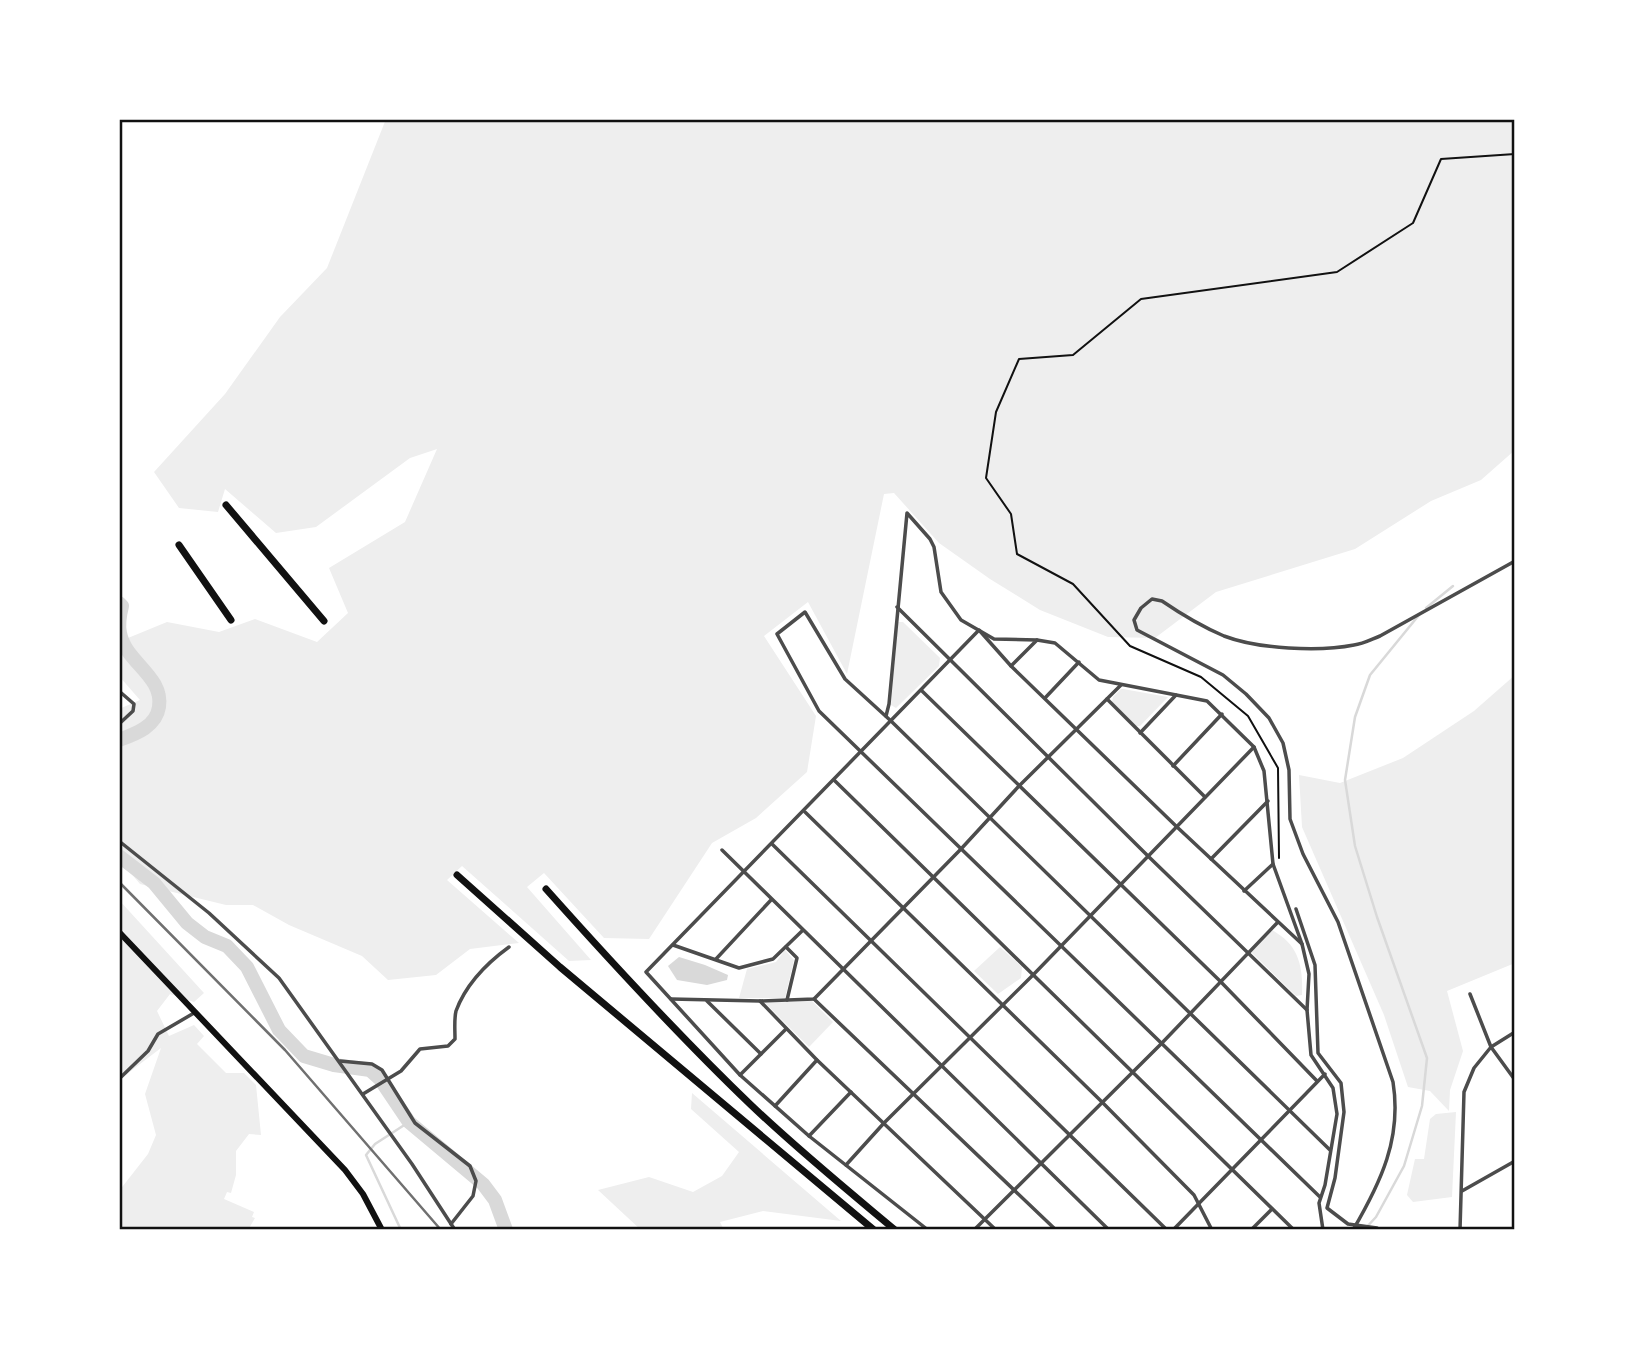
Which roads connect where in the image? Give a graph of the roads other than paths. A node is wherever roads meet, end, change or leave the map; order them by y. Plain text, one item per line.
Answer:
1 (226, 505) dead end
2 (179, 545) dead end
3 (1515, 561) edge
4 (897, 607) junction
5 (231, 620) dead end
6 (324, 621) dead end
7 (979, 631) junction
8 (1037, 640) junction
9 (951, 660) junction
10 (1079, 663) junction
11 (1012, 666) junction
12 (1121, 685) junction
13 (119, 691) edge
14 (922, 691) junction
15 (1176, 695) junction
16 (1045, 698) junction
17 (1107, 699) junction
18 (1222, 714) junction
19 (886, 716) junction
20 (891, 721) junction
21 (119, 724) edge
22 (1077, 730) junction
23 (1140, 733) junction
24 (1254, 747) junction
25 (862, 751) junction
26 (1049, 757) junction
27 (1172, 766) junction
28 (834, 780) junction
29 (1019, 786) junction
30 (1205, 798) junction
31 (1268, 801) junction
32 (804, 811) junction
33 (990, 817) junction
34 (1177, 827) junction
35 (119, 841) edge
36 (772, 844) junction
37 (961, 849) junction
38 (722, 850) dead end
39 (1149, 857) junction
40 (1211, 859) junction
41 (1273, 864) junction
42 (743, 873) junction
43 (457, 875) dead end
44 (933, 878) junction
45 (1120, 885) junction
46 (547, 889) dead end
47 (1244, 891) junction
48 (771, 900) junction
49 (902, 909) junction
50 (1296, 909) dead end
51 (1090, 915) junction
52 (1278, 922) junction
53 (803, 931) junction
54 (119, 932) edge
55 (872, 940) junction
56 (1302, 944) junction
57 (674, 945) junction
58 (1062, 946) junction
59 (509, 947) dead end
60 (786, 947) junction
61 (1248, 952) junction
62 (716, 959) junction
63 (842, 970) junction
64 (1033, 975) junction
65 (1220, 981) junction
66 (1470, 994) dead end
67 (670, 999) junction
68 (814, 999) junction
69 (706, 1000) junction
70 (787, 1000) junction
71 (760, 1001) junction
72 (1002, 1004) junction
73 (1307, 1010) junction
74 (194, 1013) junction
75 (1188, 1013) junction
76 (786, 1029) junction
77 (1515, 1032) edge
78 (970, 1037) junction
79 (1161, 1044) junction
80 (1492, 1047) junction
81 (761, 1054) junction
82 (817, 1060) junction
83 (340, 1061) junction
84 (941, 1066) junction
85 (1132, 1072) junction
86 (1325, 1074) junction
87 (740, 1075) junction
88 (119, 1079) edge
89 (388, 1080) junction
90 (1515, 1080) edge
91 (1317, 1081) junction
92 (851, 1092) junction
93 (363, 1094) junction
94 (914, 1094) junction
95 (1101, 1101) junction
96 (775, 1106) junction
97 (1290, 1112) junction
98 (884, 1124) junction
99 (1070, 1134) junction
100 (809, 1136) junction
101 (1261, 1140) junction
102 (1330, 1150) junction
103 (1515, 1161) edge
104 (1041, 1163) junction
105 (846, 1166) junction
106 (1232, 1169) junction
107 (1013, 1190) junction
108 (1461, 1191) junction
109 (1320, 1197) junction
110 (1199, 1203) junction
111 (1272, 1209) junction
112 (984, 1220) junction
113 (451, 1224) junction
114 (1356, 1225) junction
115 (1375, 1229) edge
116 (382, 1230) edge
117 (454, 1230) edge
118 (874, 1230) edge
119 (895, 1230) edge
120 (928, 1230) edge
121 (974, 1230) edge
122 (996, 1230) edge
123 (1056, 1230) edge
124 (1109, 1230) edge
125 (1170, 1230) edge
126 (1212, 1230) edge
127 (1251, 1230) edge
128 (1294, 1230) edge
129 (1323, 1230) edge
130 (1353, 1230) edge
131 (1460, 1230) edge

1 - 6 highway
2 - 5 highway
3 - 114 street
4 - 7 street
4 - 9 street
4 - 19 street
7 - 8 street
7 - 9 street
7 - 11 street
8 - 10 street
8 - 11 street
9 - 14 street
9 - 26 street
10 - 12 street
10 - 16 street
11 - 16 street
12 - 15 street
12 - 17 street
13 - 21 street
14 - 20 street
14 - 29 street
15 - 18 street
15 - 23 street
16 - 22 street
17 - 22 street
17 - 23 street
18 - 24 street
18 - 27 street
19 - 20 street
19 - 25 street
20 - 25 street
20 - 33 street
22 - 26 street
22 - 34 street
23 - 27 street
24 - 30 street
24 - 31 street
25 - 28 street
25 - 37 street
26 - 29 street
26 - 39 street
27 - 30 street
28 - 32 street
28 - 44 street
29 - 33 street
29 - 45 street
30 - 34 street
31 - 40 street
31 - 41 street
32 - 36 street
32 - 49 street
33 - 37 street
33 - 51 street
34 - 39 street
34 - 40 street
35 - 83 street
36 - 42 street
36 - 55 street
37 - 44 street
37 - 58 street
38 - 42 street
39 - 45 street
39 - 61 street
40 - 47 street
41 - 47 street
41 - 56 street
42 - 48 street
42 - 57 street
43 - 118 highway
44 - 49 street
44 - 64 street
45 - 51 street
45 - 65 street
46 - 119 highway
47 - 52 street
48 - 53 street
48 - 62 street
49 - 55 street
49 - 72 street
50 - 114 street
51 - 58 street
51 - 75 street
52 - 56 street
52 - 61 street
53 - 60 street
53 - 63 street
54 - 74 highway
55 - 63 street
55 - 78 street
56 - 73 street
57 - 62 street
57 - 67 street
58 - 64 street
58 - 79 street
59 - 89 street
60 - 62 street
60 - 70 street
61 - 65 street
61 - 73 street
63 - 68 street
63 - 84 street
64 - 72 street
64 - 85 street
65 - 75 street
65 - 91 street
66 - 80 street
67 - 69 street
67 - 87 street
68 - 70 street
68 - 94 street
69 - 71 street
69 - 81 street
70 - 71 street
71 - 76 street
72 - 78 street
72 - 95 street
73 - 86 street
74 - 88 street
74 - 116 highway
75 - 79 street
75 - 97 street
76 - 81 street
76 - 82 street
77 - 80 street
78 - 84 street
78 - 99 street
79 - 85 street
79 - 101 street
80 - 90 street
80 - 108 street
81 - 87 street
82 - 92 street
82 - 96 street
83 - 89 street
83 - 93 street
84 - 94 street
84 - 104 street
85 - 95 street
85 - 106 street
86 - 91 street
86 - 102 street
87 - 96 street
89 - 93 street
89 - 113 street
91 - 97 street
92 - 98 street
92 - 100 street
93 - 113 street
94 - 98 street
94 - 107 street
95 - 99 street
95 - 110 street
96 - 100 street
97 - 101 street
97 - 102 street
98 - 105 street
98 - 112 street
99 - 104 street
99 - 125 street
100 - 105 street
101 - 106 street
101 - 109 street
102 - 109 street
103 - 108 street
104 - 107 street
104 - 124 street
105 - 120 street
106 - 110 street
106 - 111 street
107 - 112 street
107 - 123 street
108 - 131 street
109 - 129 street
110 - 125 street
110 - 126 street
111 - 127 street
111 - 128 street
112 - 121 street
112 - 122 street
113 - 117 street
114 - 115 street
114 - 130 street

